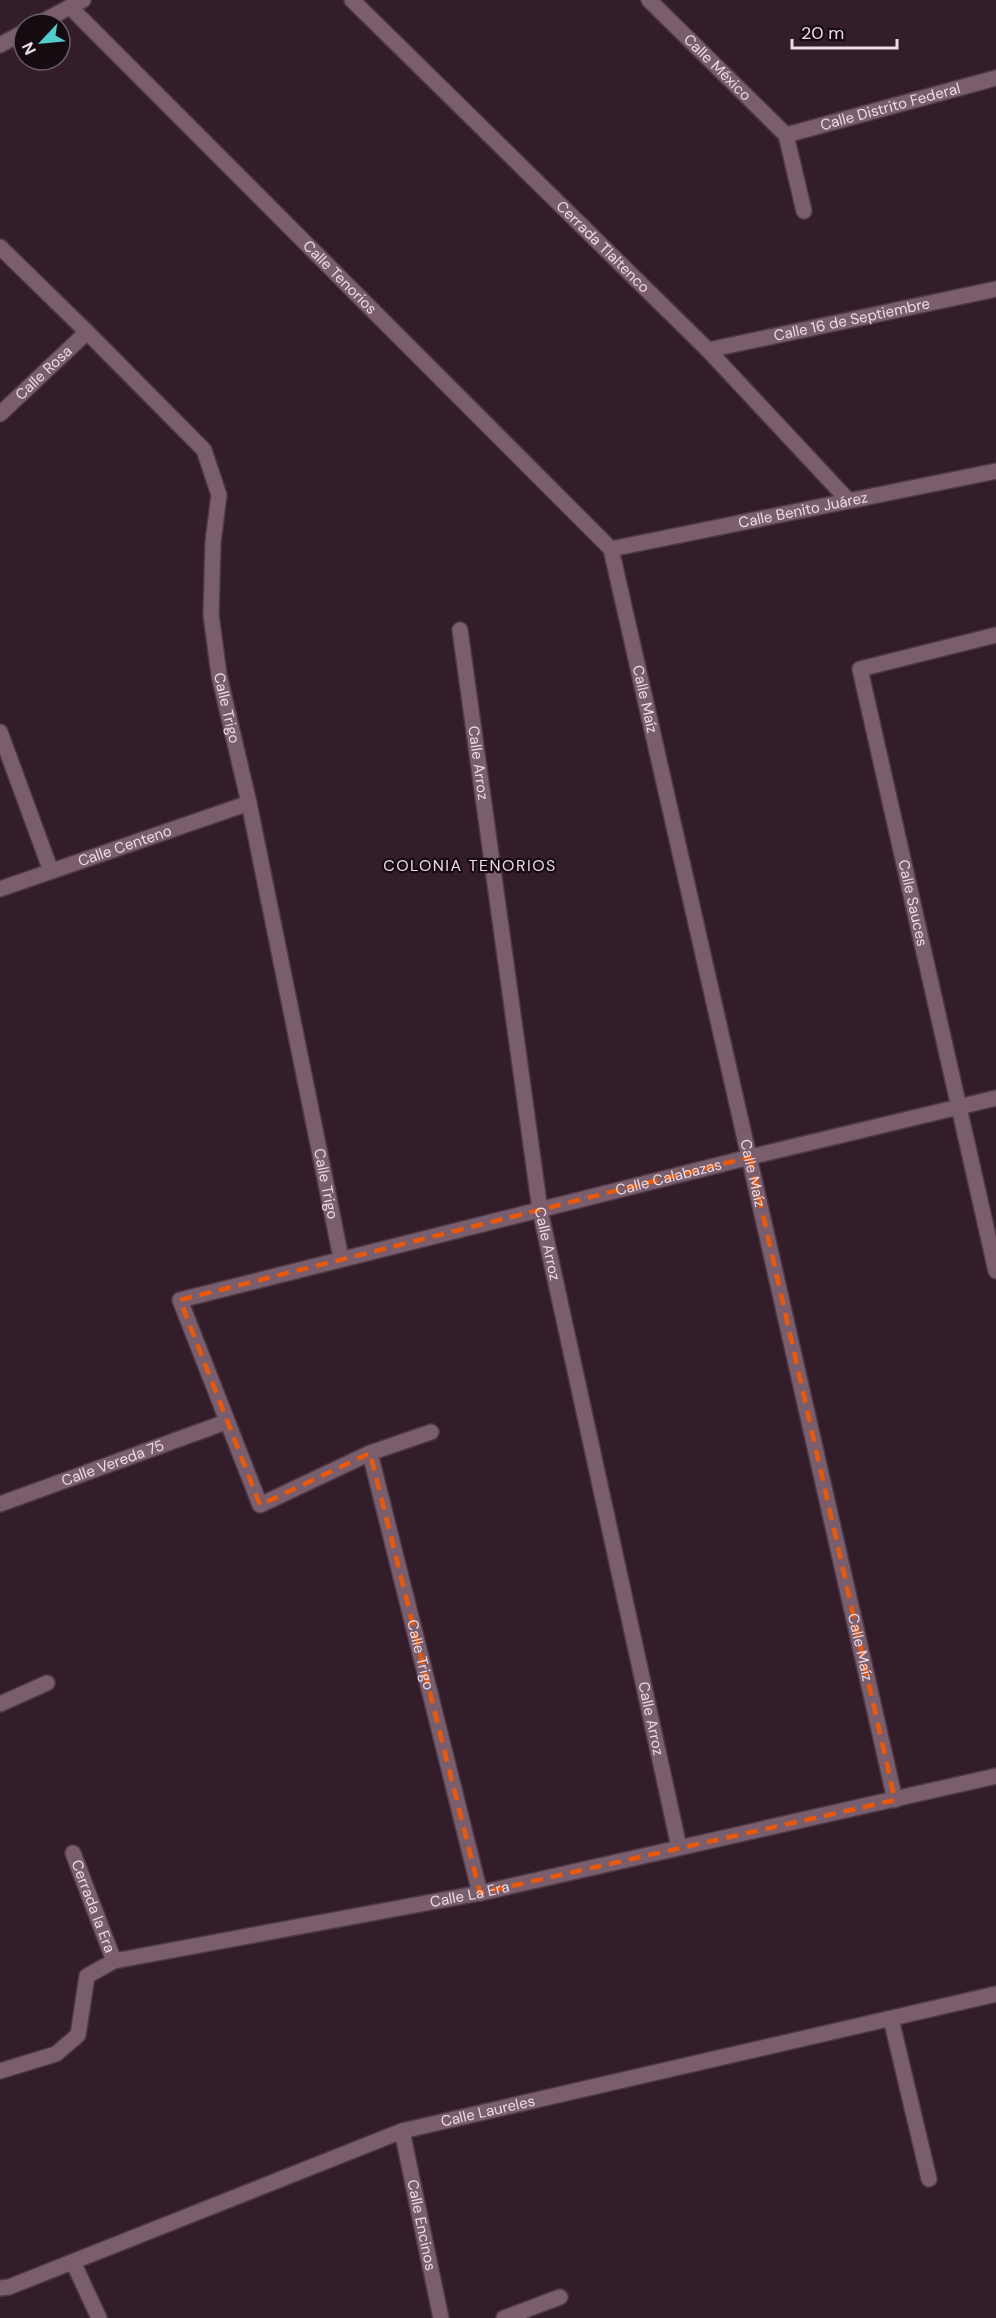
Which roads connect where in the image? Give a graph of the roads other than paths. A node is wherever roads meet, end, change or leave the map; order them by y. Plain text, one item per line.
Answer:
1 (352, 0) edge
2 (649, 0) edge
3 (76, 4) edge
4 (61, 12) edge
5 (996, 78) edge
6 (786, 135) junction
7 (804, 211) dead end
8 (0, 247) edge
9 (996, 289) edge
10 (87, 332) junction
11 (708, 350) junction
12 (0, 414) edge
13 (996, 471) edge
14 (848, 500) junction
15 (611, 549) junction
16 (460, 630) dead end
17 (996, 634) edge
18 (0, 732) edge
19 (249, 803) junction
20 (51, 871) junction
21 (0, 889) edge
22 (996, 1098) edge
23 (958, 1107) junction
24 (750, 1156) junction
25 (540, 1210) junction
26 (341, 1257) junction
27 (996, 1271) edge
28 (226, 1422) junction
29 (431, 1432) dead end
30 (370, 1454) junction
31 (0, 1504) edge
32 (46, 1683) dead end
33 (0, 1704) edge
34 (996, 1776) edge
35 (895, 1800) junction
36 (679, 1847) junction
37 (73, 1853) dead end
38 (480, 1893) junction
39 (114, 1961) junction
40 (996, 1994) edge
41 (891, 2019) junction
42 (0, 2071) edge
43 (402, 2131) junction
44 (929, 2179) dead end
45 (73, 2262) junction
46 (0, 2288) edge
47 (560, 2297) dead end
48 (99, 2318) edge
49 (441, 2318) edge
50 (504, 2318) edge

1 - 11 street, Cerrada Tlaltenco
2 - 6 street, Calle México
3 - 4 street
3 - 15 street, Calle Tenorios
5 - 6 street, Calle Distrito Federal
6 - 7 street
8 - 10 street, Calle Trigo
9 - 11 street, Calle 16 de Septiembre
10 - 12 street, Calle Rosa
10 - 19 street, Calle Trigo
11 - 14 street, Cerrada Tlaltenco
13 - 14 street, Calle Benito Juárez
14 - 15 street, Calle Benito Juárez
15 - 24 street, Calle Maíz
16 - 25 street, Calle Arroz
17 - 23 street, Calle Sauces
18 - 20 street
19 - 20 street, Calle Centeno
19 - 26 street, Calle Trigo
20 - 21 street, Calle Centeno
22 - 23 street, Calle Calabazas
23 - 24 street, Calle Calabazas
23 - 27 street, Calle Sauces
24 - 25 street, Calle Calabazas
24 - 35 street, Calle Maíz
25 - 26 street, Calle Calabazas
25 - 36 street, Calle Arroz
26 - 28 street
28 - 30 street
28 - 31 street, Calle Vereda 75
29 - 30 street
30 - 38 street, Calle Trigo
32 - 33 street
34 - 35 street, Calle La Era
35 - 36 street, Calle La Era
36 - 38 street, Calle La Era
37 - 39 street, Cerrada la Era
38 - 39 street, Calle La Era
39 - 42 street, Calle La Era
40 - 41 street, Calle Laureles
41 - 43 street, Calle Laureles
41 - 44 street
43 - 45 street, Calle Laureles
43 - 49 street, Calle Encinos
45 - 46 street, Calle Laureles
45 - 48 street
47 - 50 street

